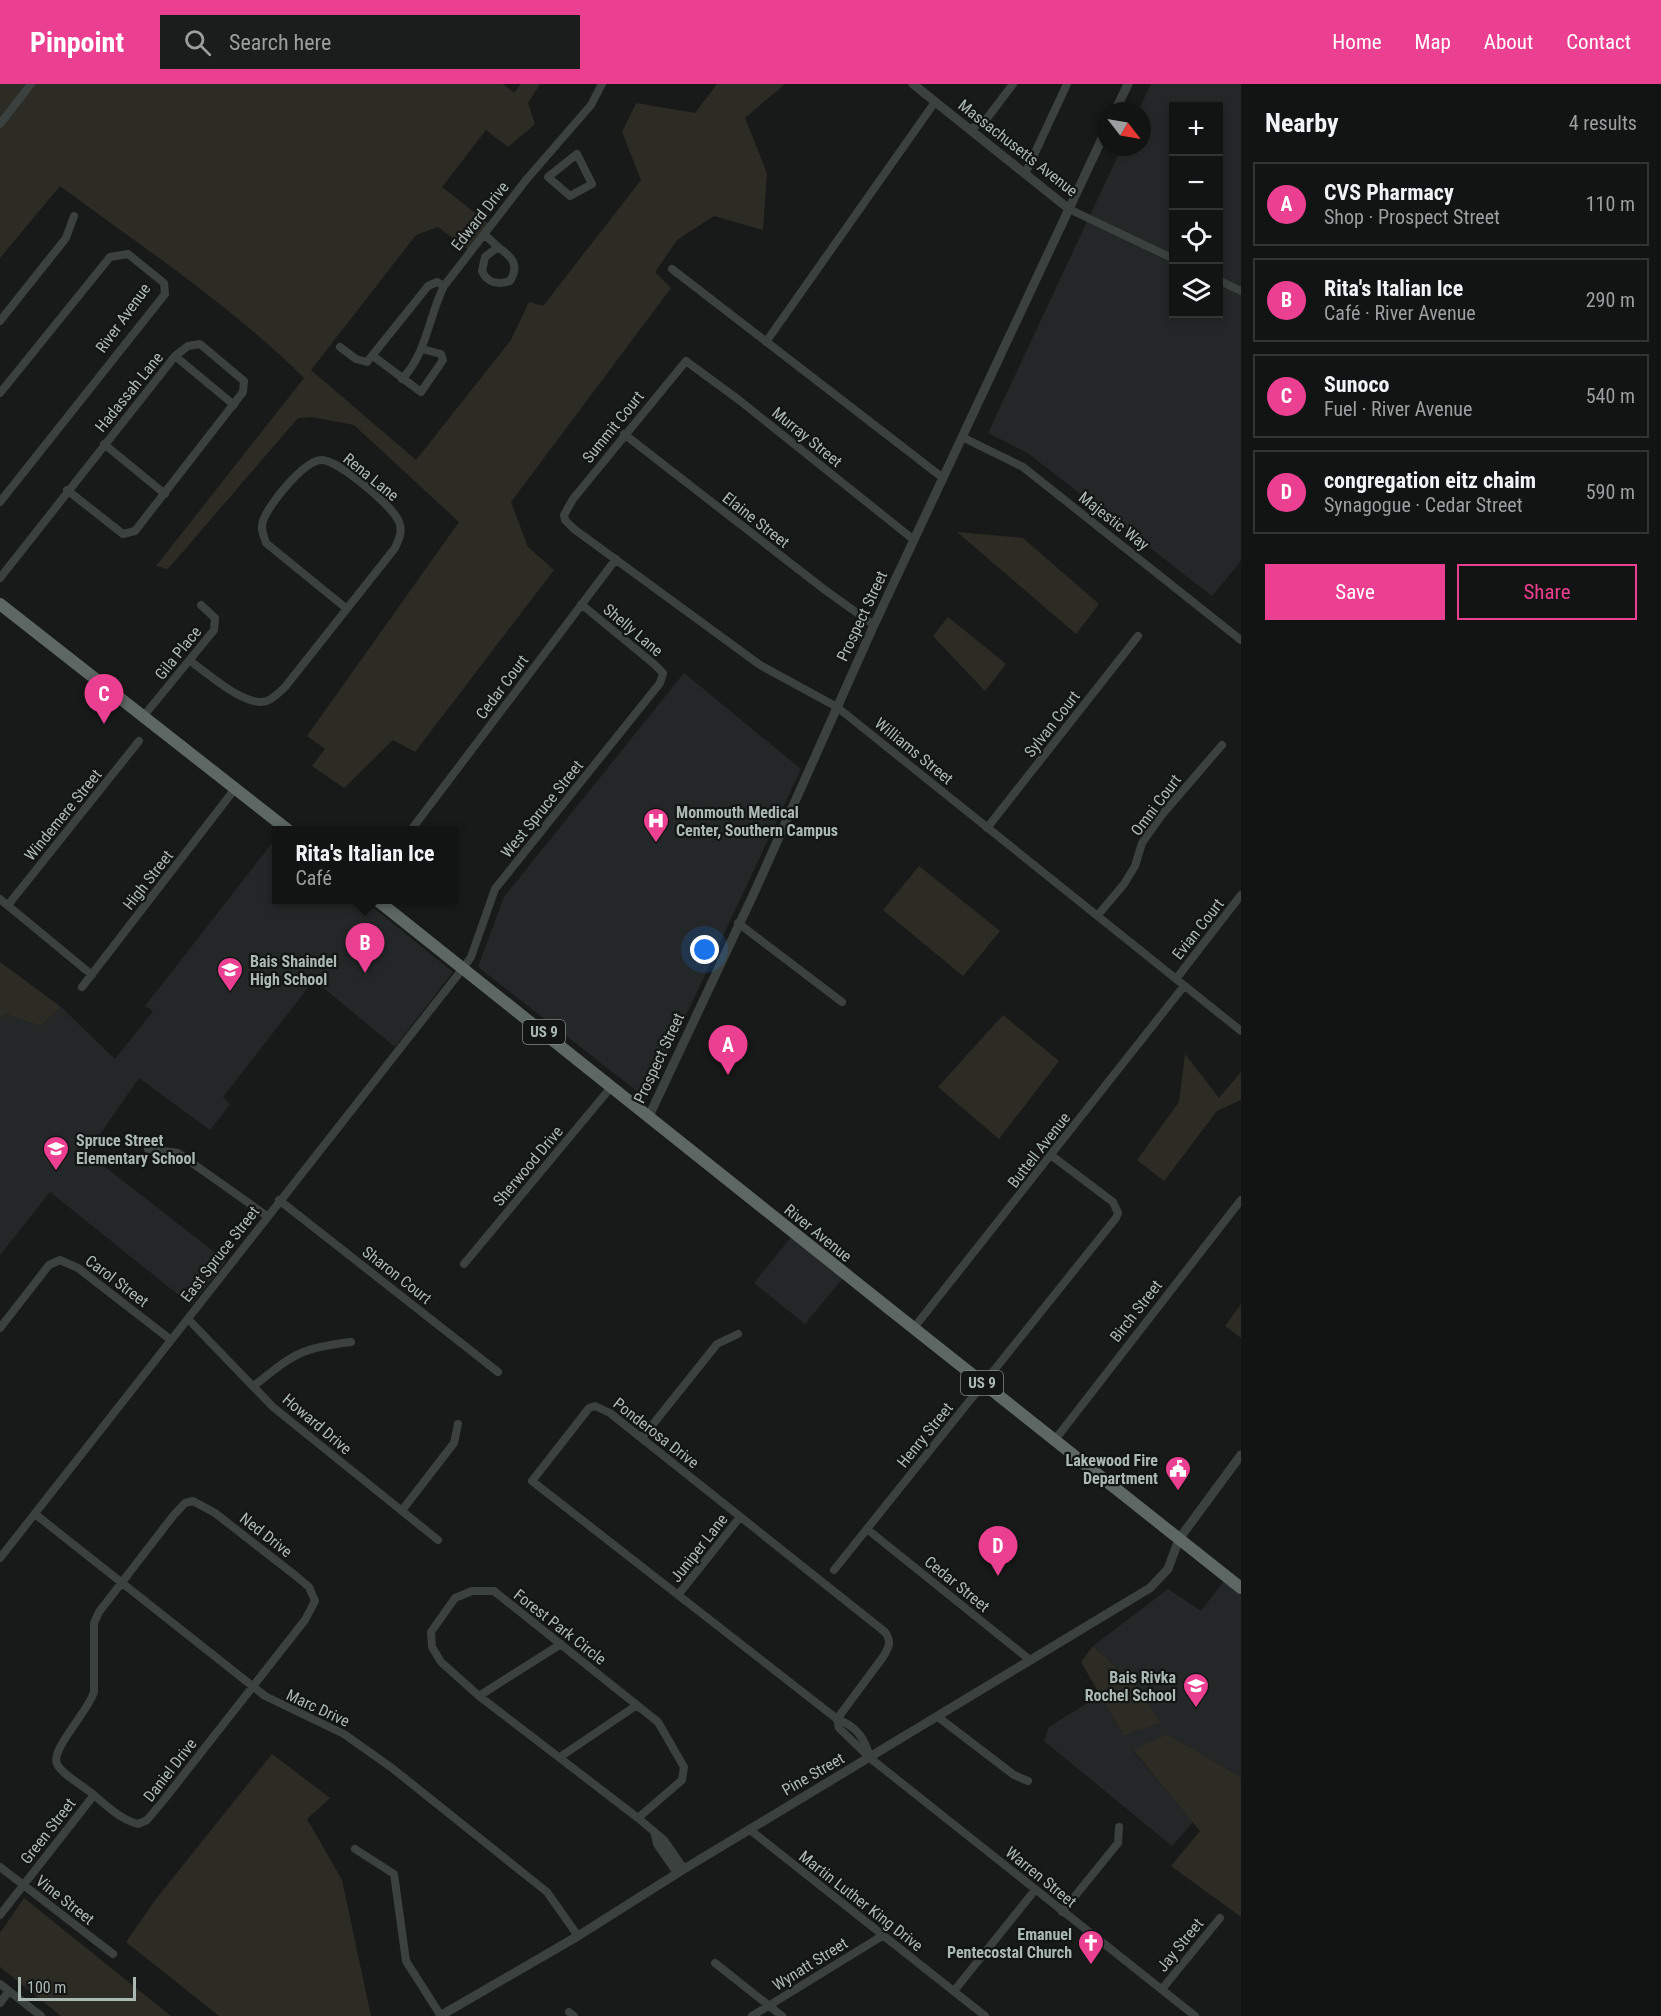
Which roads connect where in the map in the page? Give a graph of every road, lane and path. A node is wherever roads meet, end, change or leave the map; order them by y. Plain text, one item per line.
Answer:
1 (31, 84) edge
2 (602, 84) edge
3 (913, 84) edge
4 (1013, 84) edge
5 (1067, 84) edge
6 (1128, 84) edge
7 (935, 102) junction
8 (1119, 102) edge
9 (0, 124) edge
10 (970, 130) junction
11 (1097, 149) edge
12 (536, 168) junction
13 (1025, 174) junction
14 (548, 177) junction
15 (1069, 209) junction
16 (74, 216) dead end
17 (484, 234) junction
18 (498, 247) junction
19 (1169, 257) edge
20 (672, 269) dead end
21 (1223, 282) edge
22 (444, 286) junction
23 (1241, 291) edge
24 (0, 321) edge
25 (766, 342) junction
26 (340, 347) dead end
27 (422, 349) junction
28 (175, 356) junction
29 (373, 356) junction
30 (681, 364) joint
31 (402, 379) junction
32 (0, 393) edge
33 (234, 405) junction
34 (624, 434) junction
35 (962, 437) junction
36 (104, 444) junction
37 (943, 478) junction
38 (67, 490) junction
39 (165, 494) junction
40 (0, 502) edge
41 (567, 509) joint
42 (914, 540) junction
43 (616, 559) junction
44 (0, 578) edge
45 (0, 604) edge
46 (581, 604) junction
47 (201, 605) dead end
48 (347, 609) junction
49 (874, 625) junction
50 (1138, 636) dead end
51 (1241, 640) edge
52 (190, 661) junction
53 (663, 678) joint
54 (837, 707) junction
55 (142, 718) junction
56 (139, 741) dead end
57 (1222, 745) dead end
58 (234, 790) junction
59 (281, 826) edge
60 (415, 826) edge
61 (987, 828) junction
62 (1241, 895) edge
63 (0, 899) edge
64 (382, 904) edge
65 (8, 905) junction
66 (1098, 915) junction
67 (738, 923) junction
68 (464, 968) junction
69 (92, 975) junction
70 (1176, 978) junction
71 (1184, 986) junction
72 (82, 987) dead end
73 (842, 1002) dead end
74 (1241, 1031) edge
75 (612, 1086) junction
76 (649, 1116) junction
77 (148, 1149) dead end
78 (1052, 1156) junction
79 (279, 1200) junction
80 (1241, 1200) edge
81 (267, 1216) junction
82 (464, 1264) dead end
83 (188, 1319) junction
84 (0, 1328) edge
85 (913, 1329) junction
86 (738, 1334) dead end
87 (171, 1340) junction
88 (351, 1342) dead end
89 (498, 1372) dead end
90 (255, 1385) junction
91 (983, 1385) junction
92 (458, 1424) dead end
93 (642, 1438) junction
94 (1054, 1441) junction
95 (1241, 1455) edge
96 (403, 1509) junction
97 (35, 1514) junction
98 (740, 1517) junction
99 (867, 1529) junction
100 (1179, 1539) junction
101 (438, 1540) dead end
102 (0, 1558) edge
103 (834, 1570) dead end
104 (121, 1581) junction
105 (1241, 1588) edge
106 (678, 1595) junction
107 (561, 1644) junction
108 (1030, 1660) junction
109 (252, 1687) junction
110 (479, 1696) junction
111 (637, 1705) junction
112 (938, 1717) junction
113 (837, 1719) junction
114 (560, 1757) junction
115 (870, 1758) junction
116 (1028, 1781) dead end
117 (94, 1795) junction
118 (638, 1818) junction
119 (1119, 1827) dead end
120 (749, 1829) junction
121 (355, 1849) dead end
122 (0, 1867) edge
123 (680, 1871) junction
124 (23, 1885) junction
125 (1035, 1890) junction
126 (1062, 1912) junction
127 (0, 1915) edge
128 (1220, 1918) dead end
129 (578, 1936) junction
130 (882, 1936) junction
131 (113, 1954) dead end
132 (715, 1963) dead end
133 (0, 1984) edge
134 (1162, 1989) junction
135 (9, 1991) junction
136 (954, 1991) junction
137 (0, 2003) edge
138 (769, 2006) junction
139 (41, 2016) edge
140 (441, 2016) edge
141 (752, 2016) edge
142 (782, 2016) edge
143 (986, 2016) edge
144 (1196, 2016) edge

1 - 9 street
2 - 12 street, Edward Drive
3 - 7 street, Massachusetts Avenue
4 - 10 street
5 - 13 street
6 - 8 street
7 - 10 street, Massachusetts Avenue
7 - 25 street
10 - 13 street, Massachusetts Avenue
11 - 15 street, Prospect Street
12 - 14 street
12 - 17 street, Edward Drive
13 - 15 street, Massachusetts Avenue
14 - 14 street
15 - 19 street, Massachusetts Avenue
15 - 35 street, Prospect Street
16 - 24 street
17 - 18 street
17 - 22 street, Edward Drive
18 - 18 street
20 - 25 street
21 - 23 street
22 - 27 street, Edward Drive
22 - 29 street
25 - 37 street
26 - 29 street
27 - 31 street, Edward Drive
27 - 31 street
28 - 33 street, Hadassah Lane
28 - 33 street, Hadassah Lane
28 - 36 street, Hadassah Lane
29 - 31 street
30 - 34 street, Summit Court
30 - 42 street, Murray Street
32 - 40 street, River Avenue
33 - 39 street, Hadassah Lane
34 - 41 street, Summit Court
34 - 49 street, Elaine Street
35 - 37 street, Prospect Street
35 - 51 street, Majestic Way
36 - 38 street, Hadassah Lane
36 - 39 street, Hadassah Lane
37 - 42 street, Prospect Street
38 - 39 street, Hadassah Lane
38 - 44 street, Hadassah Lane
41 - 43 street, Williams Street
42 - 49 street, Prospect Street
43 - 46 street, Cedar Court
43 - 54 street, Williams Street
45 - 55 highway
46 - 53 street, Shelly Lane
46 - 60 street, Cedar Court
47 - 52 street, Gila Place
48 - 48 street, Rena Lane
48 - 52 street, Rena Lane
49 - 54 street, Prospect Street
50 - 61 street, Sylvan Court
52 - 55 street, Gila Place
53 - 68 street, West Spruce Street
54 - 61 street, Williams Street
54 - 67 street, Prospect Street
55 - 58 highway
56 - 65 street, Windemere Street
57 - 66 street, Omni Court
58 - 59 highway
58 - 69 street, High Street
61 - 66 street, Williams Street
62 - 70 street, Evian Court
63 - 65 street
64 - 68 highway, River Avenue / US 9
65 - 69 street
66 - 70 street, Williams Street
67 - 73 street
67 - 76 street, Prospect Street
68 - 75 highway, River Avenue / US 9
68 - 79 street, East Spruce Street
69 - 72 street, High Street
70 - 71 street, Williams Street
71 - 74 street, Williams Street
71 - 78 street, Buttell Avenue
75 - 76 highway, River Avenue / US 9
75 - 82 street, Sherwood Drive
76 - 85 highway, River Avenue / US 9
77 - 81 street
78 - 85 street, Buttell Avenue
78 - 91 street, Henry Street
79 - 81 street, East Spruce Street
79 - 89 street, Sharon Court
80 - 94 street, Birch Street
81 - 83 street, East Spruce Street
83 - 87 street, East Spruce Street
83 - 90 street, Howard Drive
84 - 87 street, Carol Street
85 - 91 highway, River Avenue / US 9
86 - 93 street
87 - 97 street, East Spruce Street
88 - 90 street
90 - 96 street, Howard Drive
91 - 94 highway, River Avenue / US 9
91 - 99 street, Henry Street
92 - 96 street
93 - 98 street, Ponderosa Drive
93 - 106 street, Ponderosa Drive
94 - 100 highway, River Avenue / US 9
95 - 100 street, Pine Street
96 - 101 street, Howard Drive
97 - 102 street, East Spruce Street
97 - 104 street, Marc Drive
98 - 106 street, Juniper Lane
98 - 113 street, Ponderosa Drive
99 - 103 street, Henry Street
99 - 108 street, Cedar Street
100 - 105 highway, River Avenue / US 9
100 - 108 street, Pine Street
104 - 109 street, Marc Drive
104 - 109 street, Ned Drive
104 - 117 street, Daniel Drive
106 - 113 street, Ponderosa Drive
107 - 110 street
107 - 110 street, Forest Park Circle
107 - 111 street, Forest Park Circle
108 - 112 street, Pine Street
109 - 117 street, Daniel Drive
109 - 129 street, Marc Drive
110 - 114 street, Forest Park Circle
111 - 114 street
111 - 118 street, Forest Park Circle
112 - 115 street, Pine Street
112 - 116 street
113 - 115 street, Ponderosa Drive
114 - 118 street, Forest Park Circle
115 - 120 street, Pine Street
115 - 125 street, Warren Street
117 - 124 street, Green Street
118 - 123 street, Forest Park Circle
119 - 126 street
120 - 123 street, Pine Street
120 - 130 street, Martin Luther King Drive
121 - 140 street
122 - 124 street, Vine Street
123 - 129 street, Pine Street
124 - 127 street, Green Street
124 - 131 street, Vine Street
125 - 126 street, Warren Street
125 - 136 street
126 - 134 street, Warren Street
128 - 134 street, Jay Street
129 - 140 street, Pine Street
130 - 136 street, Martin Luther King Drive
130 - 138 street, Wynatt Street
132 - 138 street
133 - 135 street
134 - 144 street, Warren Street
135 - 137 street
135 - 139 street
136 - 143 street, Martin Luther King Drive
138 - 141 street, Wynatt Street
138 - 142 street

